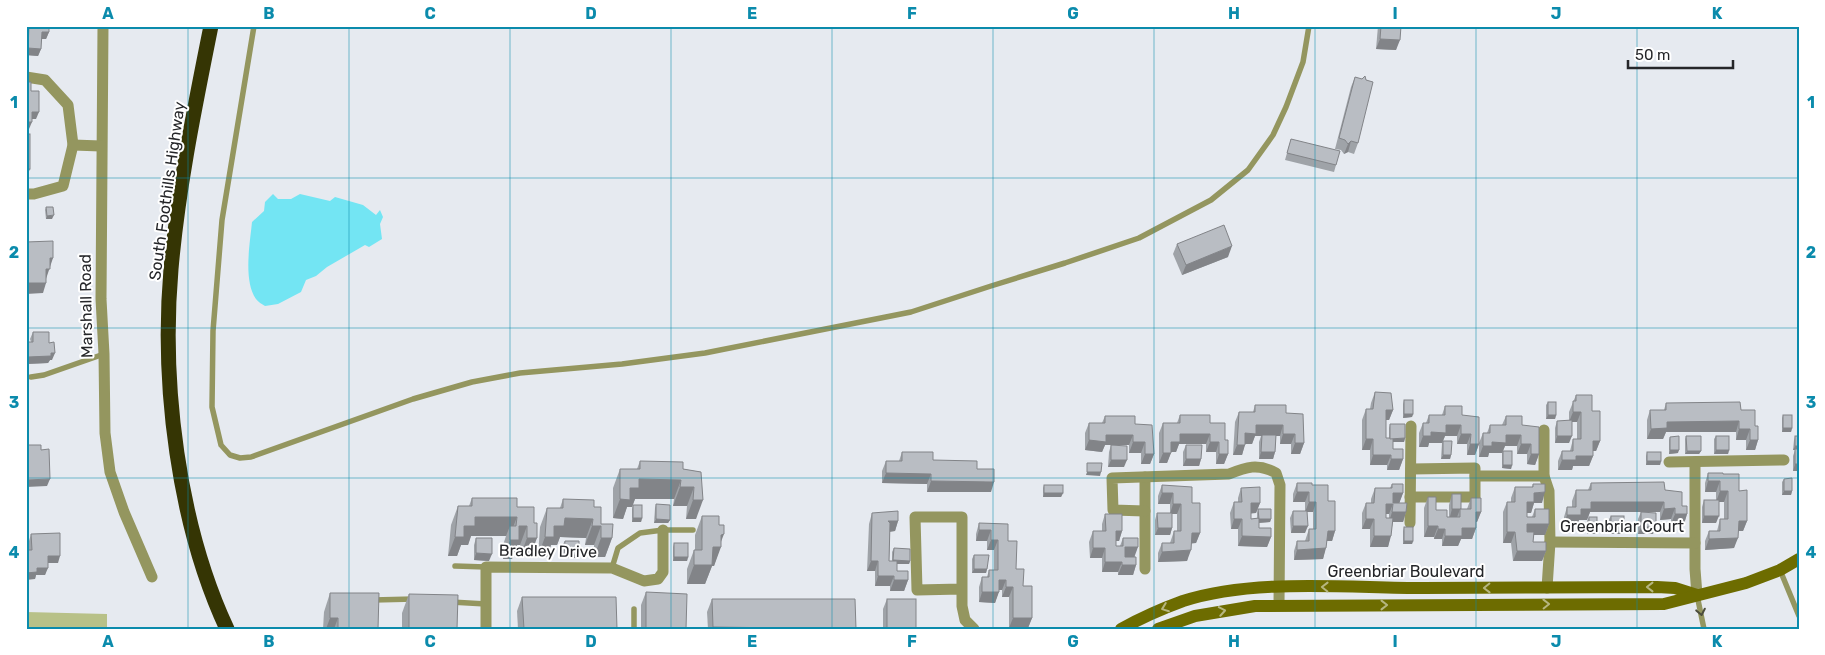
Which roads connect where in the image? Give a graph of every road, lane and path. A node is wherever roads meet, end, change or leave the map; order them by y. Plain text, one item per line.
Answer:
1 (103, 26) edge
2 (211, 26) edge
3 (254, 26) edge
4 (1309, 26) edge
5 (26, 78) edge
6 (73, 145) junction
7 (101, 146) junction
8 (26, 194) edge
9 (104, 354) junction
10 (31, 377) dead end
11 (1411, 426) dead end
12 (1544, 430) dead end
13 (1784, 460) dead end
14 (1669, 462) dead end
15 (1695, 462) junction
16 (1410, 469) junction
17 (1475, 476) junction
18 (1544, 476) junction
19 (1145, 477) junction
20 (1410, 497) junction
21 (1145, 511) junction
22 (1410, 523) dead end
23 (663, 530) junction
24 (693, 530) dead end
25 (1550, 542) junction
26 (1695, 543) junction
27 (1799, 559) edge
28 (455, 566) dead end
29 (486, 567) junction
30 (612, 568) junction
31 (1145, 569) dead end
32 (1780, 570) junction
33 (152, 577) dead end
34 (1279, 586) junction
35 (961, 588) junction
36 (1548, 588) junction
37 (1697, 595) junction
38 (367, 600) edge
39 (423, 600) edge
40 (442, 602) edge
41 (486, 604) junction
42 (1279, 605) junction
43 (634, 609) dead end
44 (1799, 616) edge
45 (227, 629) edge
46 (486, 629) edge
47 (634, 629) edge
48 (974, 629) edge
49 (1120, 629) edge
50 (1158, 629) edge
51 (1704, 629) edge

1 - 7 street, Marshall Road
2 - 45 highway, South Foothills Highway
3 - 4 lane
5 - 6 street
6 - 7 street
6 - 8 street
7 - 9 street, Marshall Road
9 - 10 lane
9 - 33 street, Marshall Road
11 - 16 street
12 - 18 street, Greenbriar Court
13 - 15 street
14 - 15 street
15 - 26 street, Greenbriar Court
16 - 17 street
16 - 20 street
17 - 18 street
17 - 20 street
18 - 25 street, Greenbriar Court
19 - 21 street
19 - 21 street
19 - 34 street
20 - 22 street
21 - 31 street
23 - 24 lane, Bradley Drive
23 - 30 lane, Bradley Drive
23 - 30 street, Bradley Drive
25 - 26 street, Greenbriar Court
25 - 36 street, Greenbriar Court
26 - 37 street, Greenbriar Court
27 - 32 street, Greenbriar Boulevard
28 - 29 lane
29 - 30 street, Bradley Drive
29 - 41 street, Bradley Drive
32 - 37 street, Greenbriar Boulevard
32 - 44 lane
36 -> 34 street, Greenbriar Boulevard
34 - 42 street
34 -> 49 street, Greenbriar Boulevard
35 - 35 street
35 - 48 street
37 -> 36 street, Greenbriar Boulevard
42 -> 37 street, Greenbriar Boulevard
37 -> 51 lane
38 - 39 lane
40 - 41 lane
41 - 46 street, Bradley Drive
50 -> 42 street, Greenbriar Boulevard
43 - 47 lane

